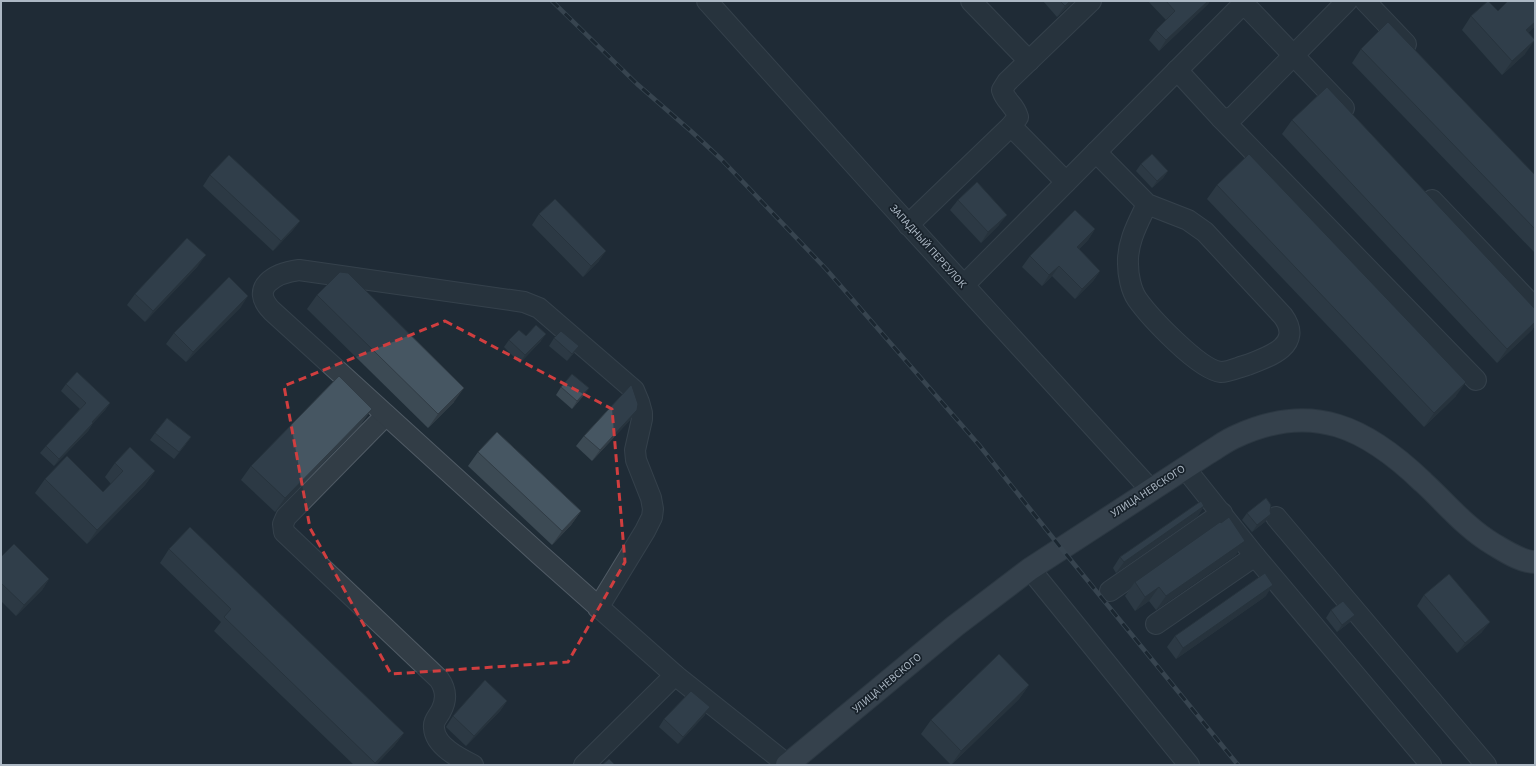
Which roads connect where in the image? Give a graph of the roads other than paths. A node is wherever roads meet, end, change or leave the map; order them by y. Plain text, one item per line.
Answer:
1 (707, 1) edge
2 (971, 1) edge
3 (1091, 1) edge
4 (1347, 1) edge
5 (1365, 1) edge
6 (1293, 55) junction
7 (1420, 58) edge
8 (1029, 61) junction
9 (1177, 70) junction
10 (1221, 118) junction
11 (1359, 124) edge
12 (1011, 126) junction
13 (1096, 152) junction
14 (1066, 182) junction
15 (1420, 187) edge
16 (1147, 204) junction
17 (908, 224) junction
18 (964, 285) junction
19 (1535, 308) edge
20 (1476, 380) dead end
21 (386, 415) junction
22 (1185, 468) junction
23 (1150, 489) junction
24 (1222, 514) junction
25 (1276, 517) dead end
26 (1255, 556) junction
27 (1535, 562) edge
28 (1030, 569) junction
29 (1110, 591) dead end
30 (598, 608) junction
31 (1156, 624) dead end
32 (675, 675) junction
33 (473, 765) edge
34 (584, 765) edge
35 (788, 765) edge
36 (1189, 765) edge
37 (1431, 765) edge
38 (1486, 765) edge

1 - 17 street, ЗАПАДНЫЙ ПЕРЕУЛОК
2 - 8 street
3 - 8 street
4 - 6 street
5 - 7 street
6 - 9 street
6 - 10 street
6 - 11 street
8 - 12 street
9 - 10 street
9 - 13 street
10 - 20 street
12 - 14 street
12 - 17 street
13 - 14 street
13 - 16 street
14 - 18 street
15 - 19 street
16 - 16 street
17 - 18 street, ЗАПАДНЫЙ ПЕРЕУЛОК
18 - 23 street, ЗАПАДНЫЙ ПЕРЕУЛОК
21 - 30 street
21 - 30 street
21 - 33 street
22 - 23 main road, УЛИЦА НЕВСКОГО
22 - 24 street
22 - 27 main road, УЛИЦА НЕВСКОГО
23 - 28 main road, УЛИЦА НЕВСКОГО
24 - 26 street
24 - 29 street
25 - 38 street
26 - 31 street
26 - 37 street
28 - 35 main road, УЛИЦА НЕВСКОГО
28 - 36 street
30 - 32 street
32 - 34 street
32 - 35 street

